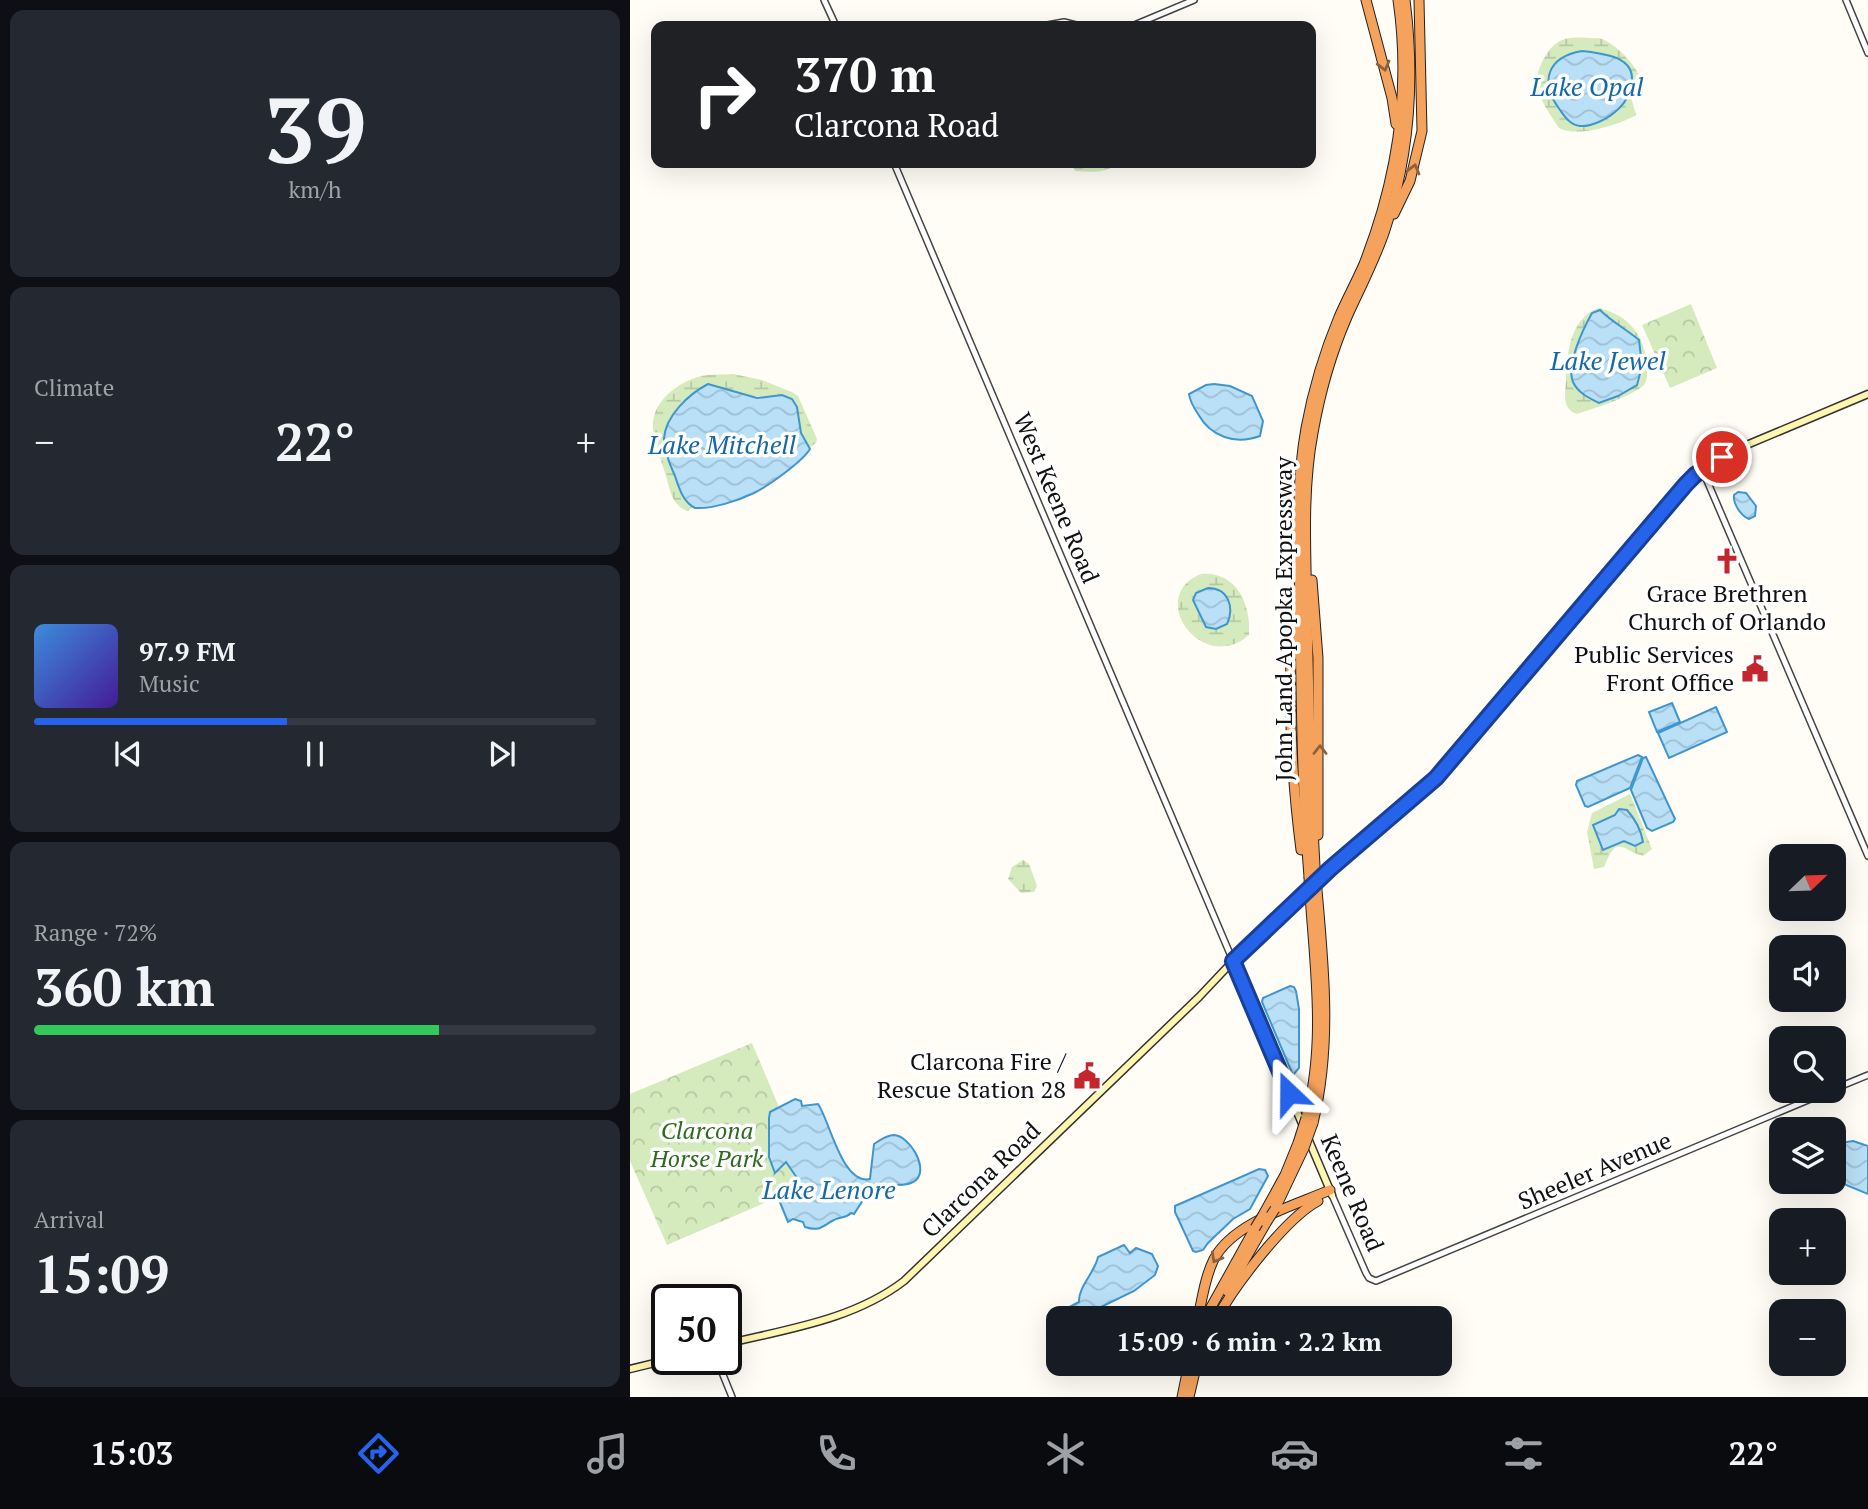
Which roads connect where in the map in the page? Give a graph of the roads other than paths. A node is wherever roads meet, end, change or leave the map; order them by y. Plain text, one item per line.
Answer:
1 (824, 0) edge
2 (1194, 0) edge
3 (1366, 0) edge
4 (1398, 0) edge
5 (1405, 0) edge
6 (1419, 0) edge
7 (1846, 0) edge
8 (834, 21) edge
9 (1144, 21) edge
10 (1868, 53) edge
11 (1394, 165) junction
12 (896, 168) edge
13 (1385, 231) junction
14 (1868, 394) edge
15 (1305, 463) junction
16 (1702, 469) junction
17 (1185, 848) joint
18 (1868, 856) edge
19 (1313, 882) junction
20 (1233, 961) junction
21 (1868, 1075) edge
22 (1846, 1084) edge
23 (1802, 1103) edge
24 (1301, 1145) junction
25 (1331, 1193) junction
26 (1265, 1219) junction
27 (1372, 1281) joint
28 (1201, 1306) edge
29 (1212, 1306) edge
30 (1221, 1306) edge
31 (1223, 1306) edge
32 (742, 1340) edge
33 (651, 1364) edge
34 (630, 1369) edge
35 (723, 1375) edge
36 (1187, 1376) edge
37 (1192, 1376) edge
38 (1185, 1395) edge
39 (732, 1397) edge

1 - 8 street
2 - 9 street
3 -> 11 highway
4 - 11 highway, John Land Apopka Expressway
5 - 13 highway, John Land Apopka Expressway
13 -> 6 highway
7 - 10 street
11 - 15 highway, John Land Apopka Expressway
12 - 17 street, West Keene Road
13 - 15 highway, John Land Apopka Expressway
14 - 16 main road, Clarcona Road
19 -> 15 highway, John Land Apopka Expressway
15 - 19 highway, John Land Apopka Expressway
16 - 18 street
16 - 20 main road, Clarcona Road
17 - 20 street, Keene Road
19 - 24 highway, bridge
20 - 25 main road, Keene Road
20 - 32 main road, Clarcona Road
21 - 22 street, Sheeler Avenue
23 - 27 street, Sheeler Avenue
24 - 26 highway
24 - 26 highway, bridge
25 - 27 street, Keene Road
25 -> 28 highway
25 - 31 highway
26 - 29 highway, bridge
26 - 30 highway
33 - 34 main road
35 - 39 street
36 - 38 highway
37 - 38 highway

